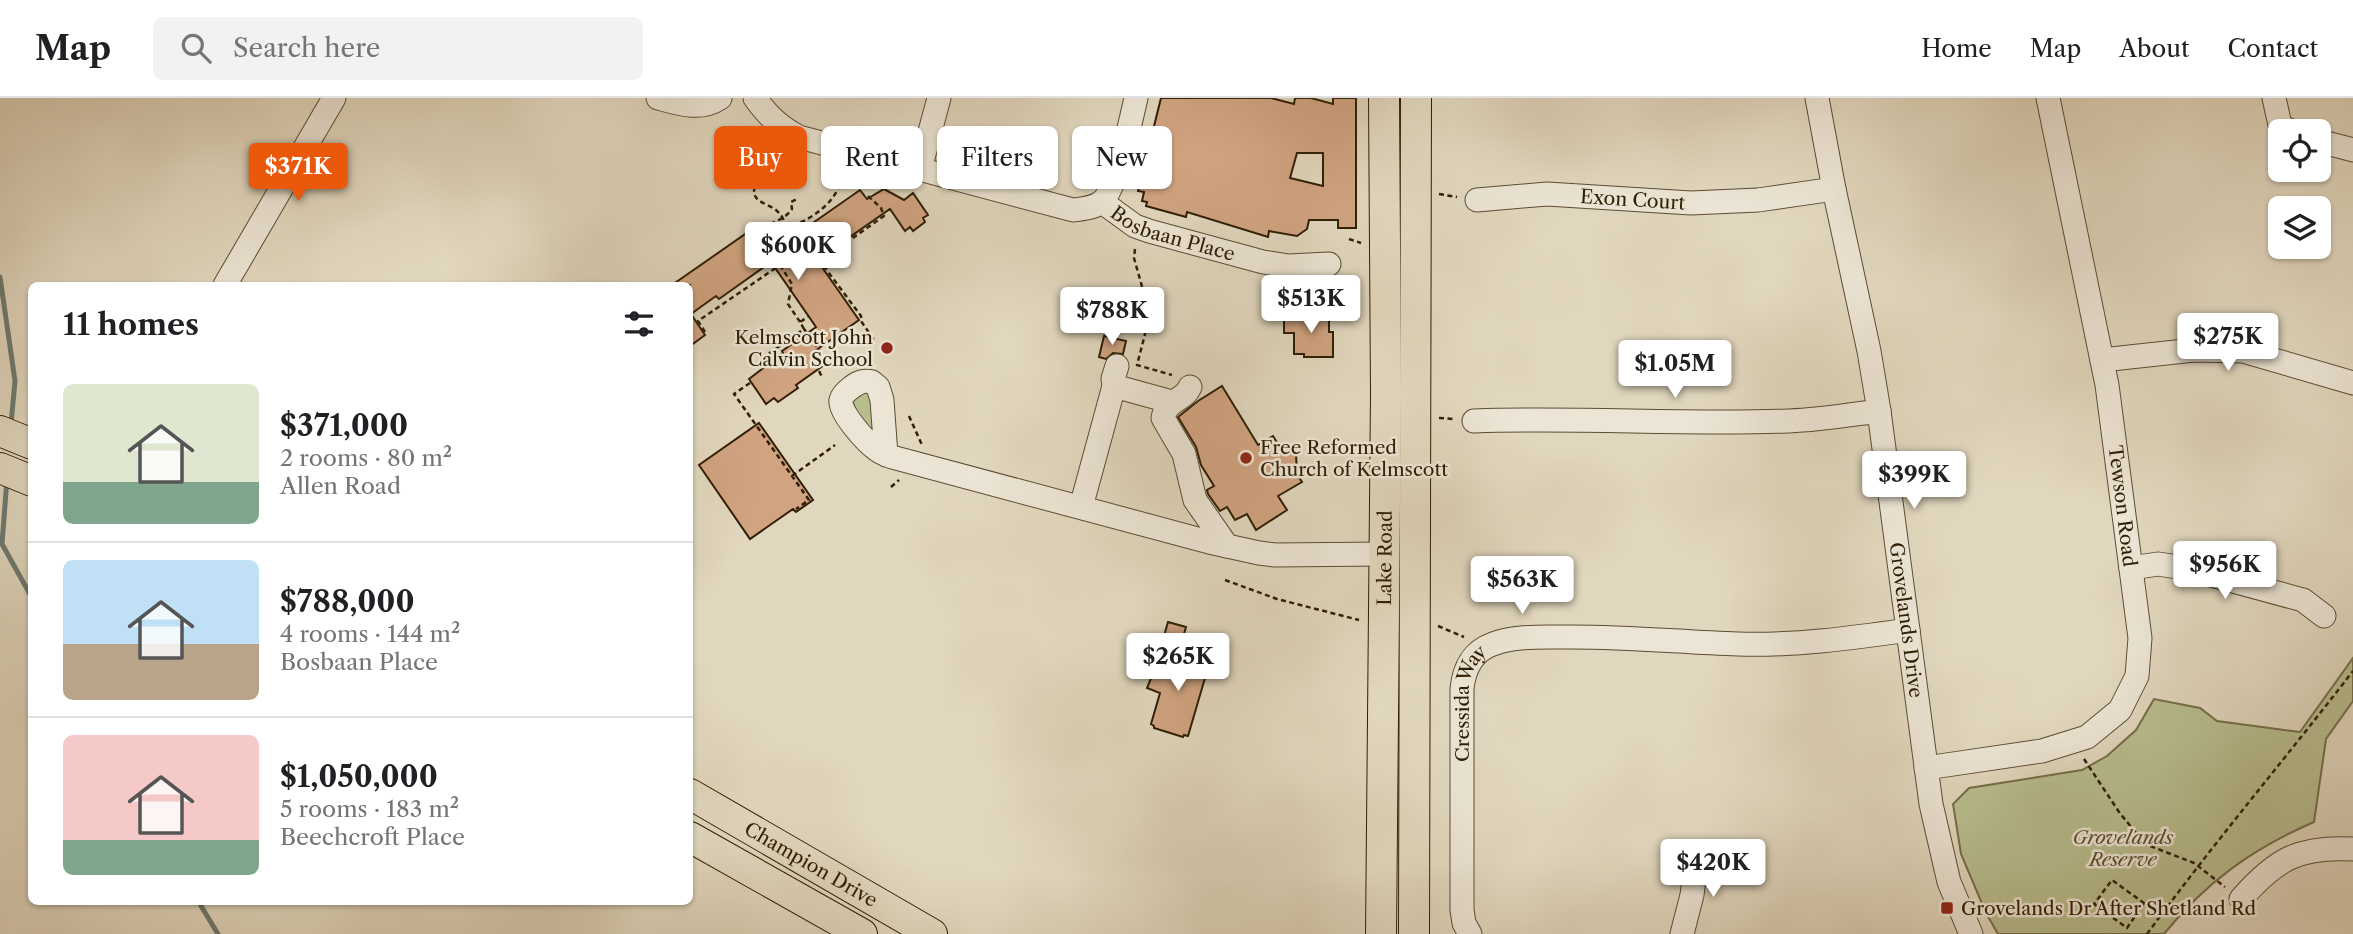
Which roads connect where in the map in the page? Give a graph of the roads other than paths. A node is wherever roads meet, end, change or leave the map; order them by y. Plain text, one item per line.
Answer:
1 (334, 98) edge
2 (658, 98) edge
3 (720, 98) edge
4 (755, 98) edge
5 (939, 98) edge
6 (1136, 98) edge
7 (1384, 98) edge
8 (1416, 98) edge
9 (1817, 98) edge
10 (2048, 98) edge
11 (2274, 98) edge
12 (2279, 119) edge
13 (821, 143) edge
14 (2331, 144) edge
15 (2353, 150) edge
16 (923, 158) edge
17 (923, 170) edge
18 (1834, 188) junction
19 (1477, 200) road end
20 (1102, 202) junction
21 (1329, 264) dead end
22 (227, 282) edge
23 (2102, 360) junction
24 (1186, 383) road end
25 (2353, 383) edge
26 (1172, 402) junction
27 (1879, 411) junction
28 (1474, 421) road end
29 (0, 431) edge
30 (28, 442) edge
31 (887, 455) dead end
32 (0, 468) edge
33 (28, 479) edge
34 (1081, 507) junction
35 (1227, 546) junction
36 (1384, 554) junction
37 (1416, 555) junction
38 (2131, 568) junction
39 (2324, 616) dead end
40 (1908, 631) junction
41 (1926, 768) junction
42 (693, 796) edge
43 (693, 838) edge
44 (2353, 849) edge
45 (1697, 856) dead end
46 (2241, 899) road end
47 (862, 934) edge
48 (932, 934) edge
49 (1381, 934) edge
50 (1414, 934) edge
51 (1470, 934) edge
52 (1682, 934) edge
53 (1971, 934) edge

1 - 22 street
2 - 3 street
4 - 13 street
5 - 16 street
6 - 20 street
7 - 36 main road, Lake Road
8 - 37 main road, Lake Road
9 - 18 street, Grovelands Drive
10 - 23 street, Tewson Road
11 - 12 street
14 - 15 street
17 - 20 street
18 - 19 street, Exon Court
18 - 27 street, Grovelands Drive
20 - 21 street, Bosbaan Place
23 - 25 street
23 - 38 street, Tewson Road
24 - 26 street
26 - 34 street
26 - 35 street
27 - 28 street
27 - 40 street, Grovelands Drive
29 - 30 main road
31 - 34 street
32 - 33 main road
34 - 35 street
35 - 36 street
36 - 37 main road
36 - 49 main road, Lake Road
37 - 50 main road, Lake Road
38 - 39 street
38 - 41 street, Tewson Road
40 - 41 street, Grovelands Drive
40 - 51 street, Cressida Way
41 - 53 street, Grovelands Drive
42 - 48 main road, Champion Drive
43 - 47 main road, Champion Drive
44 - 46 street
45 - 52 street

